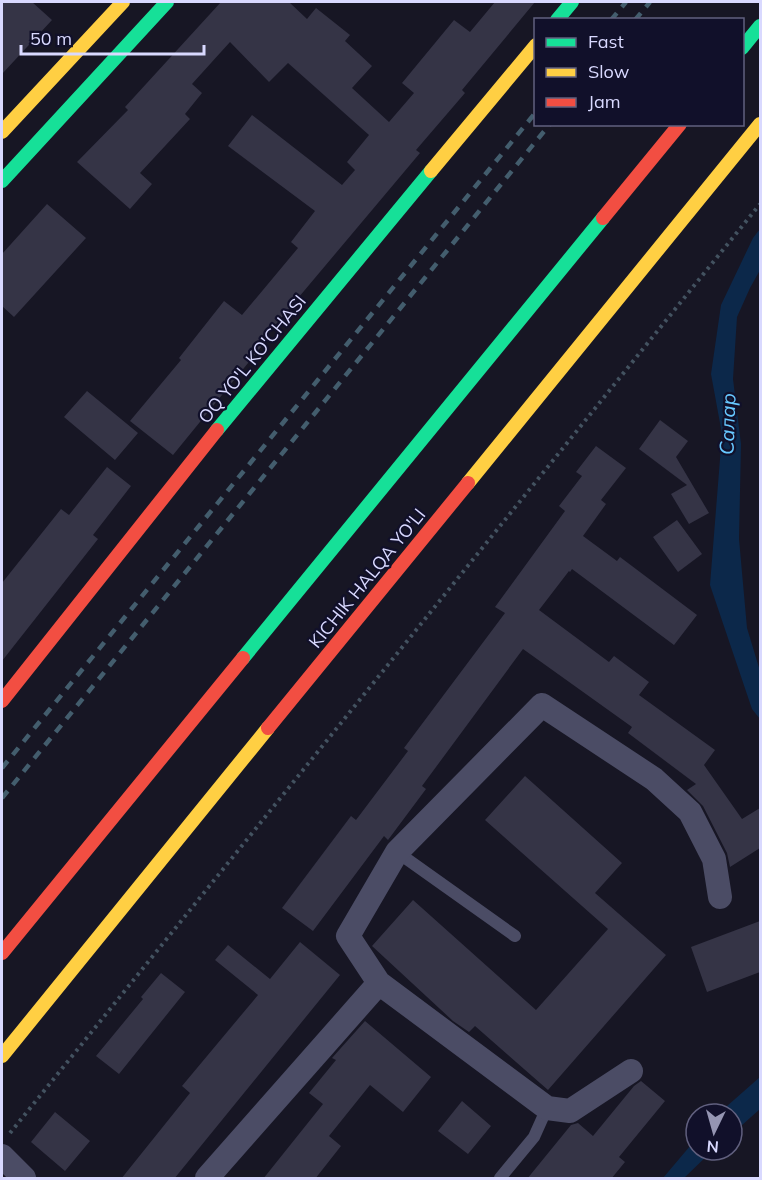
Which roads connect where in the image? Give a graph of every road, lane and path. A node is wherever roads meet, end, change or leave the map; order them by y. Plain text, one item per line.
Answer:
1 (123, 2) edge
2 (133, 2) edge
3 (167, 2) edge
4 (572, 2) edge
5 (152, 17) junction
6 (559, 18) edge
7 (760, 26) edge
8 (744, 46) edge
9 (534, 47) edge
10 (760, 124) edge
11 (678, 126) edge
12 (2, 132) edge
13 (2, 181) edge
14 (760, 204) edge
15 (2, 701) edge
16 (397, 852) junction
17 (720, 897) dead end
18 (515, 936) dead end
19 (2, 953) edge
20 (379, 983) junction
21 (2, 1056) edge
22 (631, 1071) dead end
23 (547, 1108) junction
24 (5, 1145) edge
25 (24, 1179) edge
26 (207, 1179) edge
27 (500, 1179) edge

1 - 12 main road
2 - 5 main road
3 - 5 main road
4 - 6 main road
5 - 13 main road
7 - 8 main road
9 - 15 main road, OQ YO'L KO'CHASI
10 - 21 main road, KICHIK HALQA YO'LI
11 - 19 main road
14 - 24 path
16 - 17 street
16 - 18 lane
16 - 20 street
20 - 23 street
20 - 26 street
22 - 23 street
23 - 27 lane
24 - 25 street

